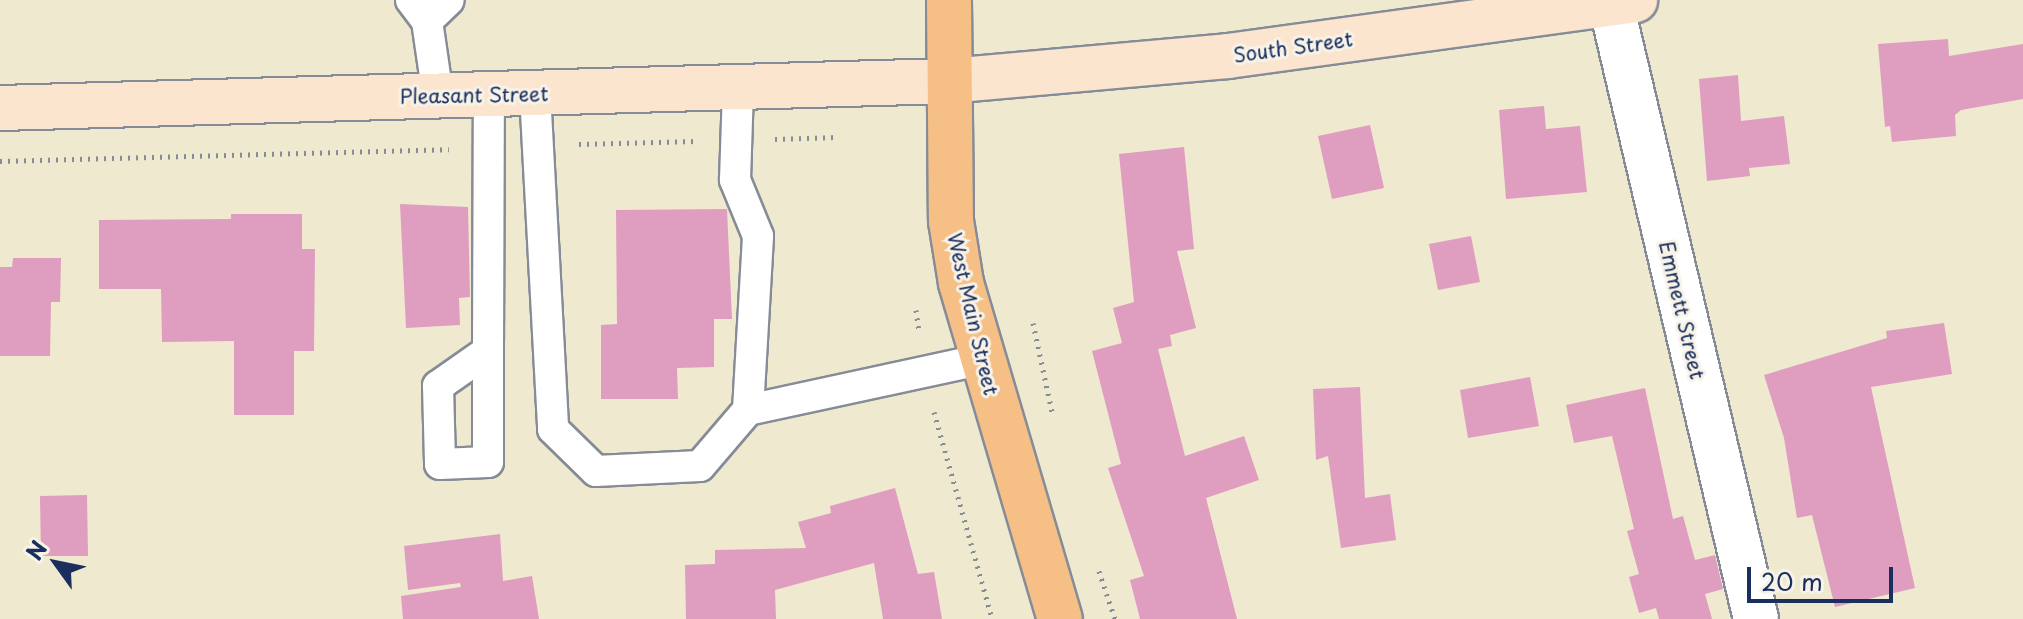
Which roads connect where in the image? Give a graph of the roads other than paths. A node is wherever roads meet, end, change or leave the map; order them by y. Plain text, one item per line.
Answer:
1 (449, 0) edge
2 (949, 0) edge
3 (1618, 1) edge
4 (419, 10) edge
5 (949, 81) junction
6 (738, 88) junction
7 (535, 93) junction
8 (489, 94) junction
9 (438, 96) junction
10 (0, 108) edge
11 (488, 351) dead end
12 (980, 360) junction
13 (748, 410) junction
14 (1060, 619) edge
15 (1756, 619) edge

1 - 4 lane
2 - 5 main road, West Main Street
3 - 5 main road, South Street
3 - 15 street, Emmett Street
4 - 9 lane
5 - 6 main road, Pleasant Street
5 - 12 main road, West Main Street
6 - 7 main road, Pleasant Street
6 - 13 lane
7 - 8 main road, Pleasant Street
7 - 13 lane
8 - 9 main road, Pleasant Street
8 - 11 lane
9 - 10 main road, Pleasant Street
12 - 13 lane
12 - 14 main road, West Main Street

